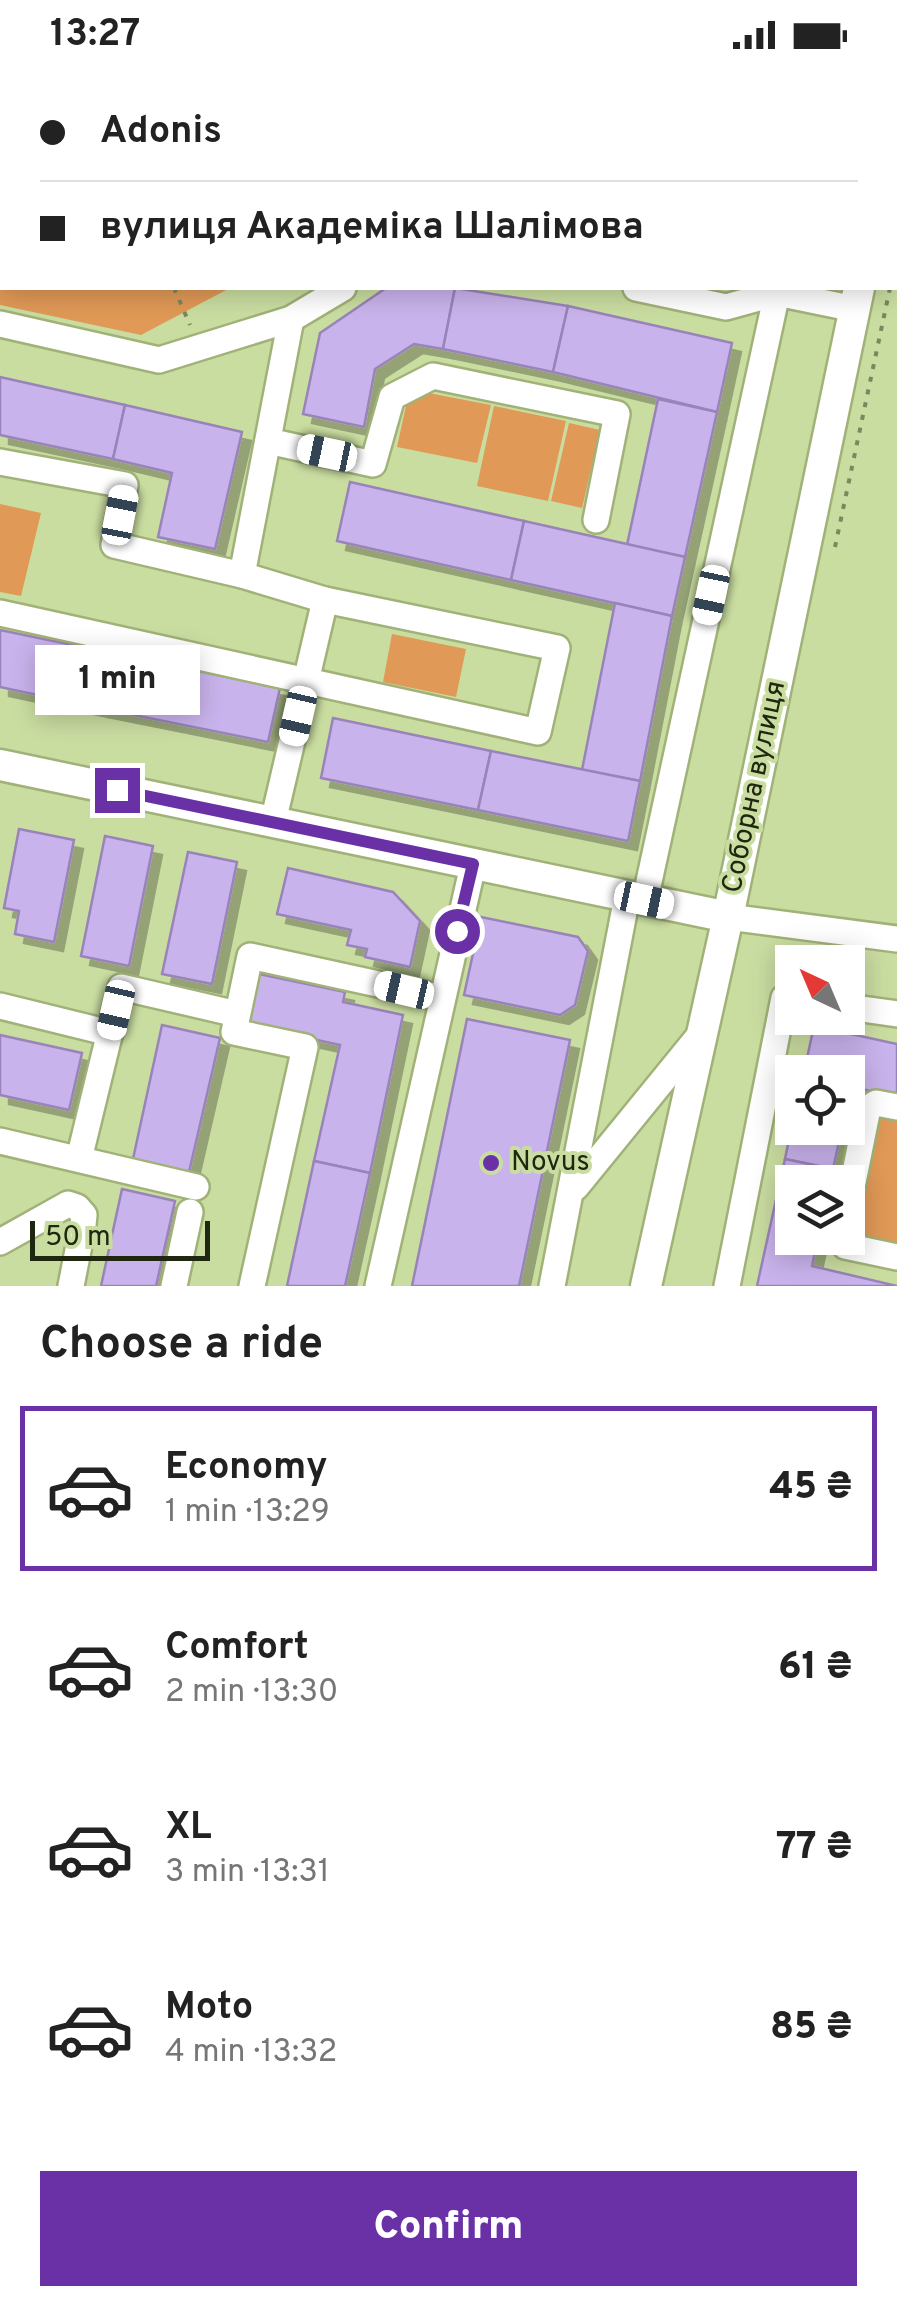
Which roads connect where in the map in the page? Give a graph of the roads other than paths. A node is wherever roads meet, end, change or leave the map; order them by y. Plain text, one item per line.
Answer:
1 (340, 290) edge
2 (645, 290) edge
3 (774, 290) edge
4 (857, 298) edge
5 (291, 320) junction
6 (0, 324) edge
7 (268, 440) junction
8 (0, 462) edge
9 (596, 520) dead end
10 (242, 575) junction
11 (325, 600) junction
12 (0, 614) edge
13 (306, 681) junction
14 (0, 765) edge
15 (273, 822) junction
16 (473, 864) junction
17 (636, 898) junction
18 (728, 917) junction
19 (897, 939) edge
20 (442, 998) junction
21 (0, 1006) edge
22 (865, 1009) edge
23 (238, 1014) junction
24 (897, 1014) edge
25 (110, 1033) junction
26 (777, 1035) edge
27 (699, 1036) junction
28 (897, 1108) edge
29 (0, 1140) edge
30 (79, 1159) junction
31 (856, 1165) edge
32 (572, 1191) junction
33 (0, 1242) edge
34 (865, 1250) edge
35 (897, 1257) edge
36 (71, 1286) edge
37 (174, 1286) edge
38 (252, 1286) edge
39 (378, 1286) edge
40 (552, 1286) edge
41 (646, 1286) edge
42 (726, 1286) edge

1 - 5 street
2 - 3 street
3 - 4 street
3 - 17 street
4 - 18 main road, Соборна вулиця
5 - 6 street
5 - 7 street
7 - 9 street
7 - 10 street
8 - 10 street
10 - 11 street
11 - 13 street
11 - 13 street
12 - 13 street
13 - 15 street
14 - 15 main road
15 - 16 main road
16 - 17 main road
16 - 20 street
17 - 18 main road
17 - 32 street
18 - 19 street
18 - 27 main road, Соборна вулиця
20 - 23 street
20 - 39 street
21 - 25 street
22 - 24 street
23 - 25 street
23 - 38 street
25 - 30 street
26 - 42 street
27 - 32 street
27 - 41 main road, Соборна вулиця
28 - 31 street
29 - 30 street
30 - 37 street
32 - 40 street
33 - 36 street
34 - 35 street

